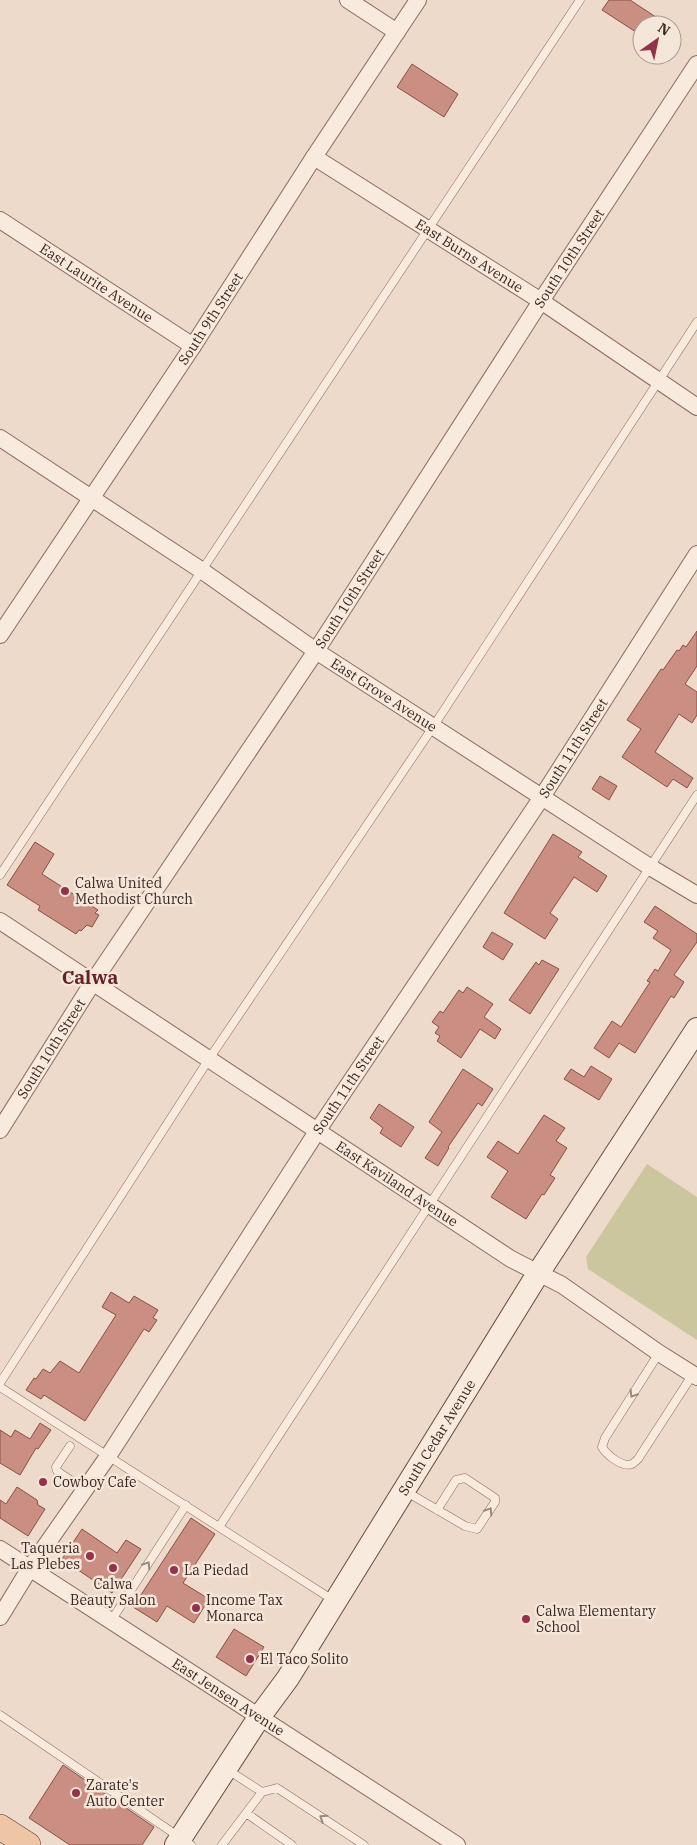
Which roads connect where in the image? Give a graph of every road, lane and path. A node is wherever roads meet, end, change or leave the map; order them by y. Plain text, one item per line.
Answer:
1 (348, 0) edge
2 (418, 0) edge
3 (580, 0) edge
4 (397, 32) junction
5 (697, 64) edge
6 (314, 157) junction
7 (0, 220) edge
8 (429, 229) junction
9 (541, 301) junction
10 (697, 322) edge
11 (193, 346) junction
12 (659, 381) junction
13 (697, 407) edge
14 (0, 438) edge
15 (90, 498) junction
16 (697, 554) edge
17 (201, 570) junction
18 (0, 635) edge
19 (316, 651) junction
20 (433, 727) junction
21 (697, 795) edge
22 (542, 797) junction
23 (650, 867) junction
24 (0, 875) edge
25 (697, 895) edge
26 (0, 921) edge
27 (93, 982) junction
28 (697, 1029) edge
29 (209, 1058) junction
30 (0, 1130) edge
31 (318, 1130) junction
32 (429, 1204) junction
33 (539, 1272) junction
34 (659, 1353) junction
35 (695, 1375) edge
36 (0, 1385) edge
37 (70, 1446) dead end
38 (109, 1455) junction
39 (86, 1490) junction
40 (404, 1490) junction
41 (186, 1505) junction
42 (437, 1510) junction
43 (219, 1527) junction
44 (0, 1549) edge
45 (30, 1568) junction
46 (335, 1601) junction
47 (0, 1617) edge
48 (111, 1621) junction
49 (0, 1715) edge
50 (260, 1716) junction
51 (226, 1768) junction
52 (262, 1792) junction
53 (246, 1813) junction
54 (0, 1827) edge
55 (183, 1842) edge
56 (28, 1845) edge
57 (223, 1845) edge
58 (292, 1845) edge
59 (364, 1845) edge
60 (457, 1845) edge

1 - 4 street
2 - 4 street, South 9th Street
3 - 8 lane
4 - 6 street, South 9th Street
5 - 9 street, South 10th Street
6 - 8 street, East Burns Avenue
6 - 11 street, South 9th Street
7 - 11 street, East Laurite Avenue
8 - 9 street, East Burns Avenue
8 - 17 lane
9 - 12 street, East Burns Avenue
9 - 19 street, South 10th Street
10 - 12 lane
11 - 15 street, South 9th Street
12 - 13 street, East Burns Avenue
12 - 20 lane
14 - 15 street, East Grove Avenue
15 - 17 street, East Grove Avenue
15 - 18 street, South 9th Street
16 - 22 street, South 11th Street
17 - 19 street, East Grove Avenue
17 - 24 lane
19 - 20 street, East Grove Avenue
19 - 27 street, South 10th Street
20 - 22 street, East Grove Avenue
20 - 29 lane
21 - 23 lane
22 - 23 street, East Grove Avenue
22 - 31 street, South 11th Street
23 - 25 street, East Grove Avenue
23 - 32 lane
26 - 27 street, East Kaviland Avenue
27 - 29 street, East Kaviland Avenue
27 - 30 street, South 10th Street
28 - 33 main road, South Cedar Avenue
29 - 31 street, East Kaviland Avenue
29 - 36 lane
31 - 32 street, East Kaviland Avenue
31 - 38 street, South 11th Street
32 - 33 street, East Kaviland Avenue
32 - 43 lane
33 - 34 street, East Kaviland Avenue
33 - 40 main road, South Cedar Avenue
34 - 35 street, East Kaviland Avenue
34 -> 35 lane
36 - 38 lane
37 - 39 lane
38 - 39 street, South 11th Street
38 - 41 lane
39 - 45 street, South 11th Street
40 - 42 lane
40 - 46 main road, South Cedar Avenue
41 - 43 lane
48 -> 41 lane
42 -> 42 lane
43 - 46 lane
44 - 45 street, East Jensen Avenue
45 - 47 street, South 11th Street
45 - 48 street, East Jensen Avenue
46 - 50 main road, South Cedar Avenue
48 - 50 street, East Jensen Avenue
49 - 55 lane
50 - 51 main road, South Cedar Avenue
50 - 60 street, East Jensen Avenue
51 - 52 lane
51 - 55 main road, South Cedar Avenue
52 - 53 lane
59 -> 52 lane
53 - 57 lane
53 - 58 lane
54 - 56 main road

